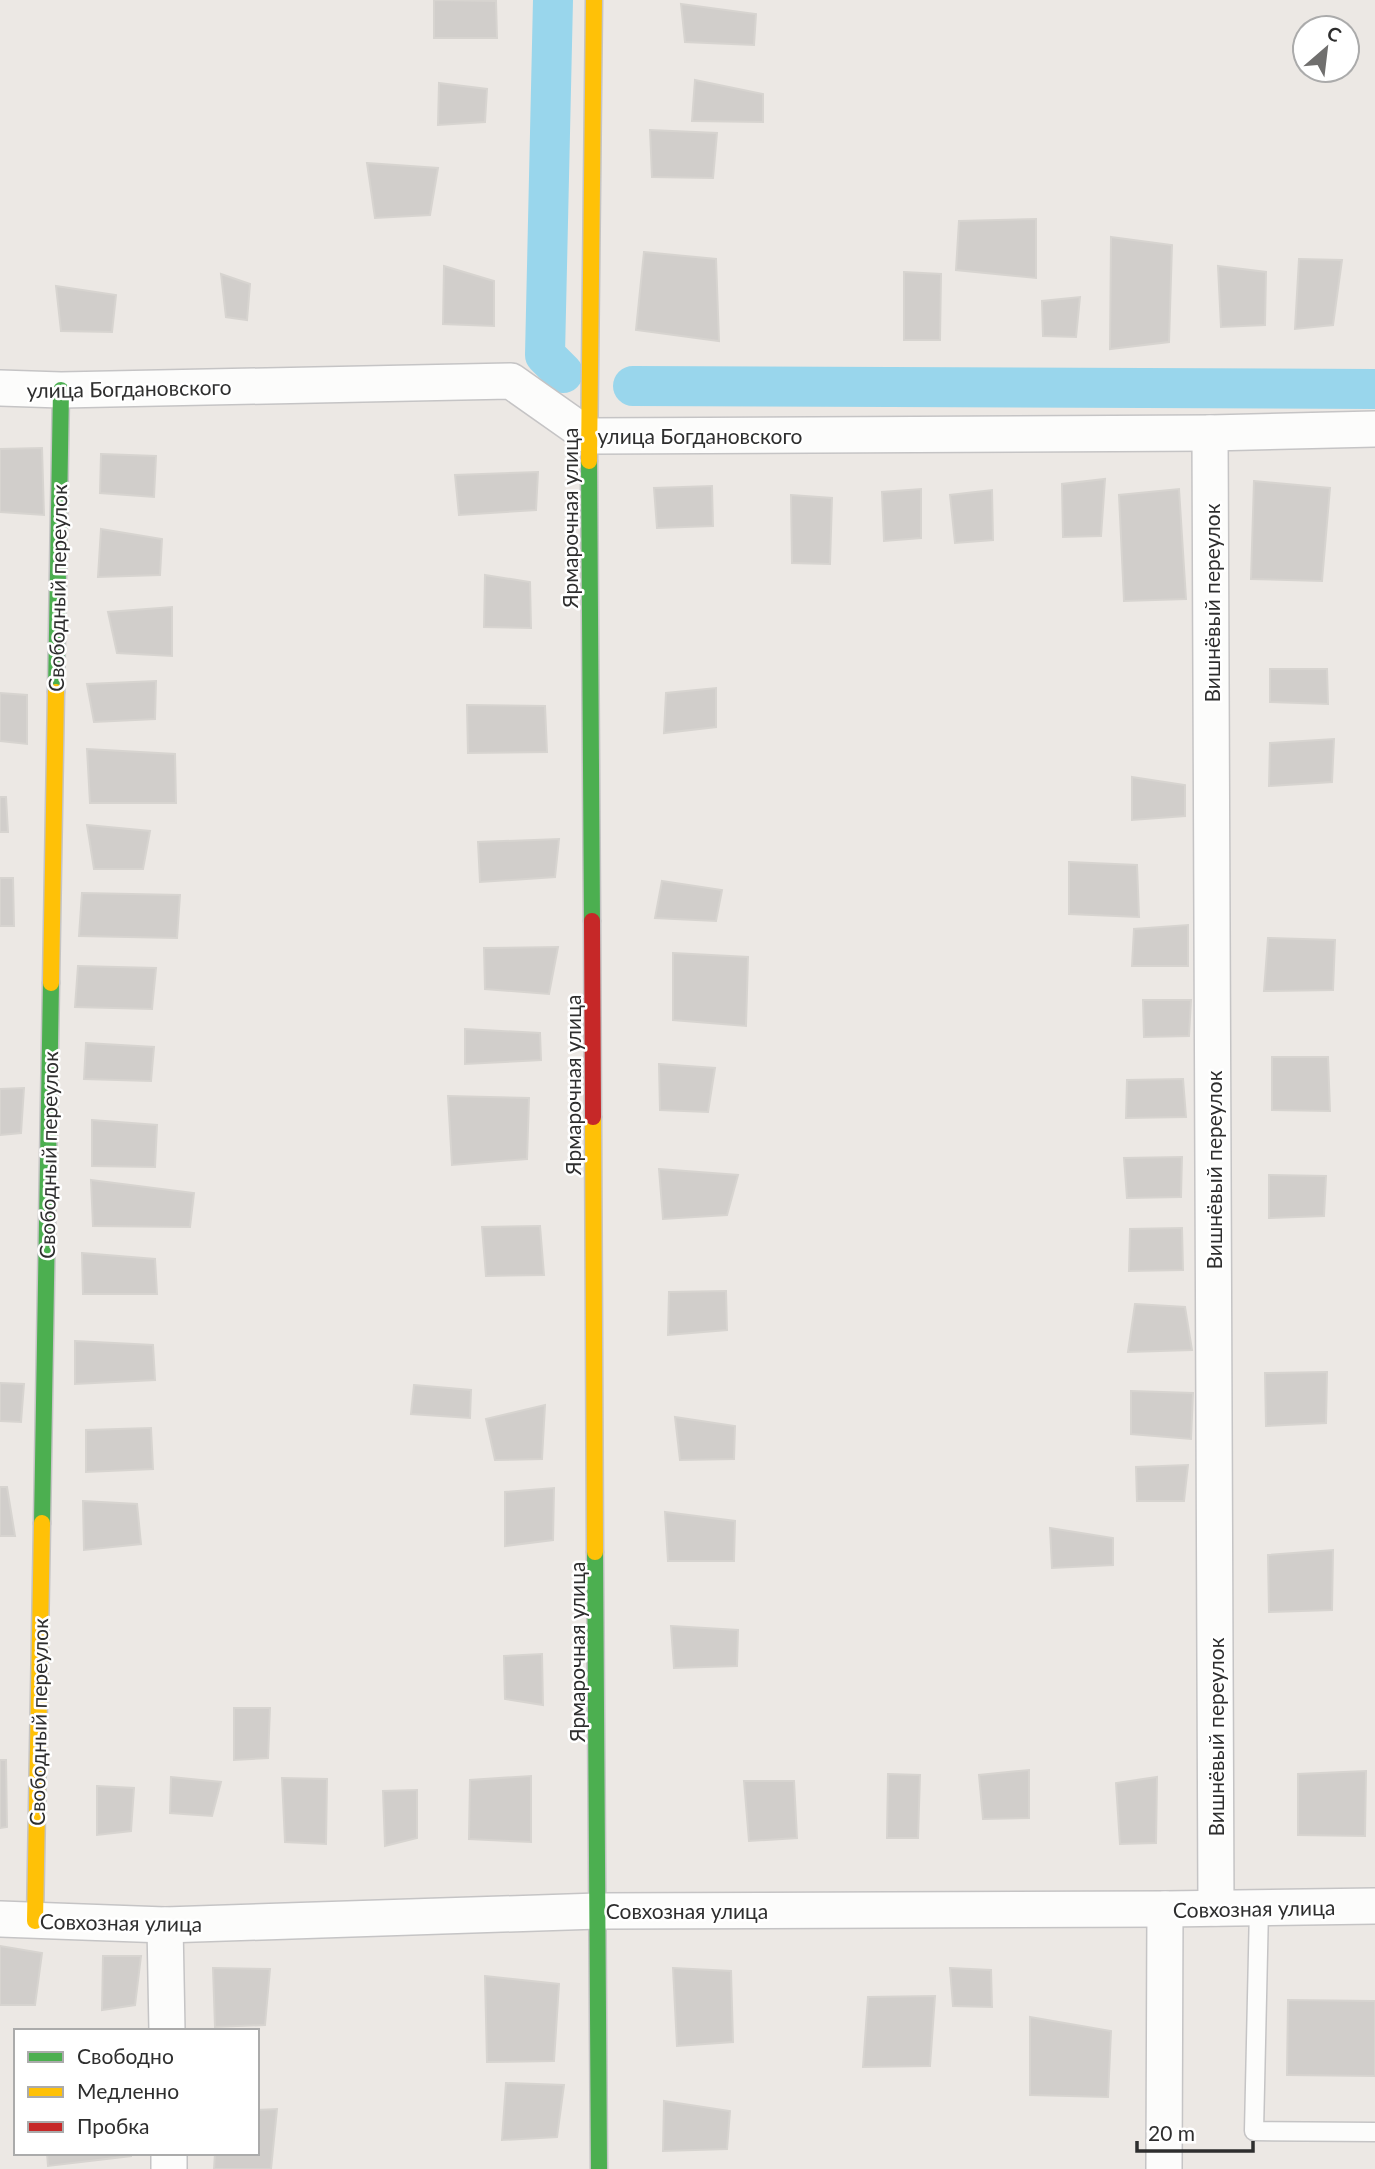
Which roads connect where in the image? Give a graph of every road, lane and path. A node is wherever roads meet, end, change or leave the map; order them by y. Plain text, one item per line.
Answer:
1 (594, 0) edge
2 (0, 388) edge
3 (61, 390) junction
4 (1375, 429) edge
5 (1210, 433) junction
6 (589, 436) junction
7 (1375, 1906) edge
8 (1216, 1908) junction
9 (1259, 1908) junction
10 (1165, 1909) junction
11 (598, 1911) junction
12 (0, 1920) edge
13 (35, 1921) junction
14 (165, 1925) junction
15 (167, 2029) edge
16 (1375, 2133) edge
17 (599, 2169) edge
18 (1164, 2169) edge

1 - 6 street, Ярмарочная улица
2 - 3 street, улица Богдановского
3 - 6 street, улица Богдановского
3 - 13 street, Свободный переулок
4 - 5 street, улица Богдановского
5 - 6 street, улица Богдановского
5 - 8 street, Вишнёвый переулок
6 - 11 street, Ярмарочная улица
7 - 9 street, Совхозная улица
8 - 9 street, Совхозная улица
8 - 10 street, Совхозная улица
9 - 16 lane
10 - 11 street, Совхозная улица
10 - 18 street
11 - 14 street, Совхозная улица
11 - 17 street, Ярмарочная улица
12 - 13 street, Совхозная улица
13 - 14 street, Совхозная улица
14 - 15 street

